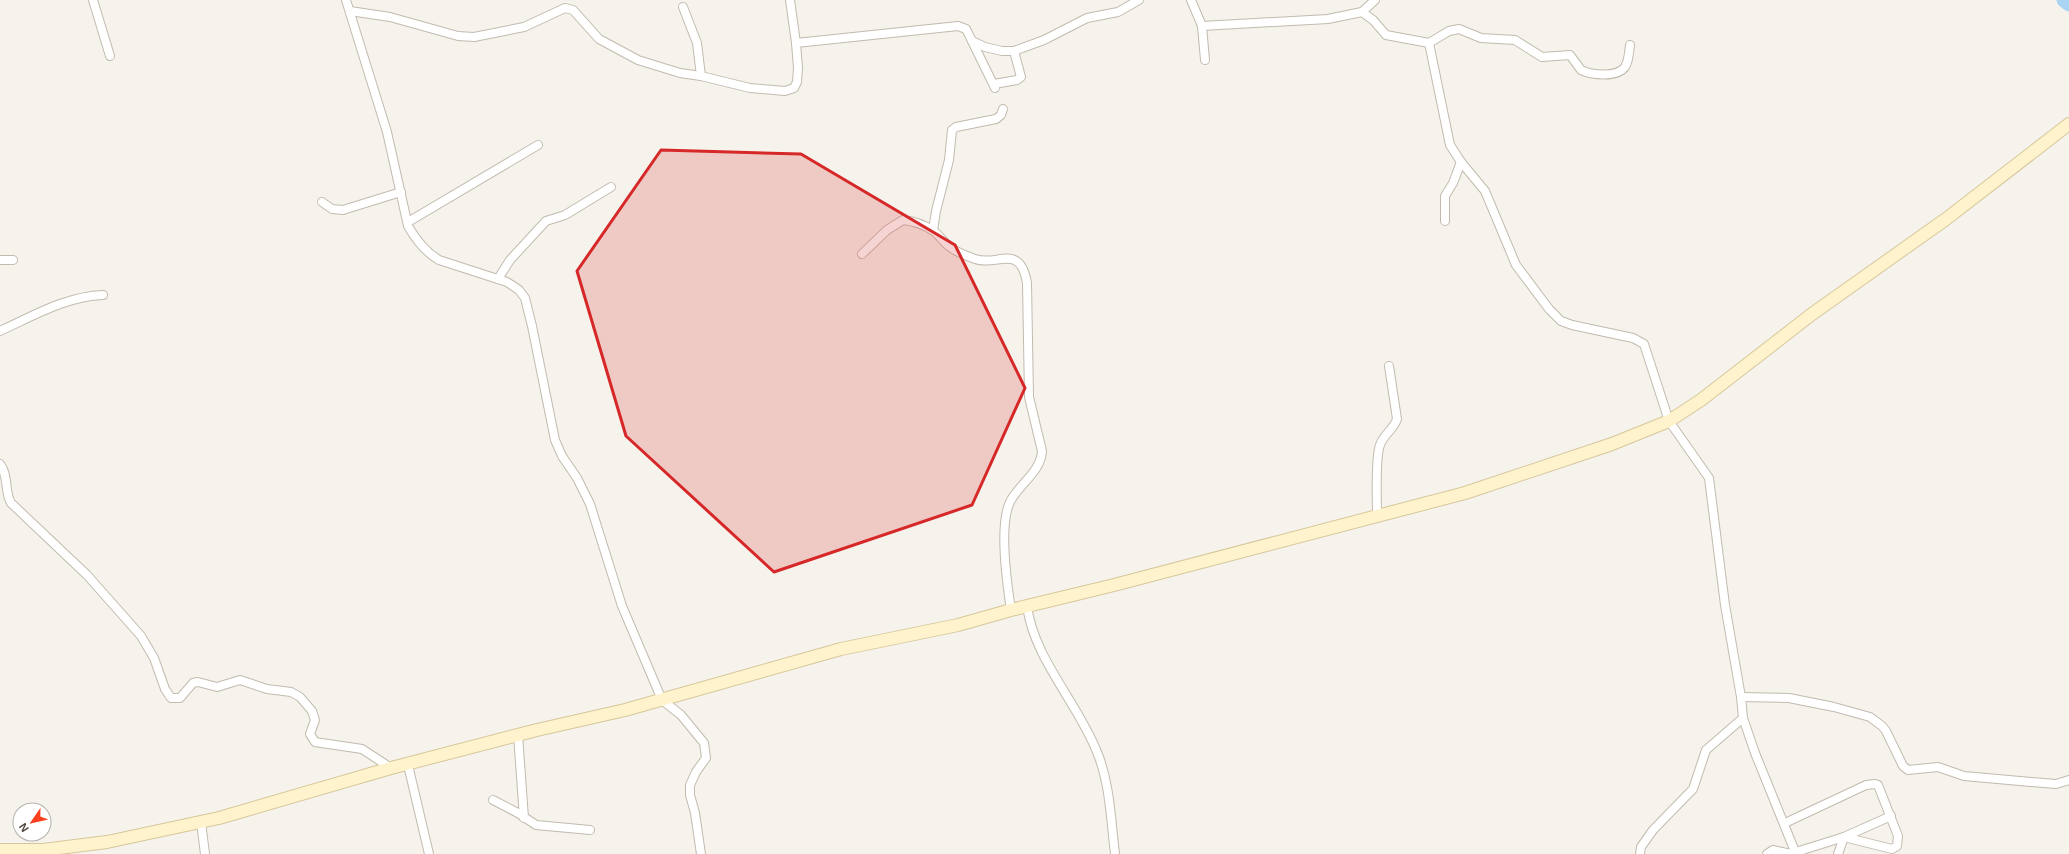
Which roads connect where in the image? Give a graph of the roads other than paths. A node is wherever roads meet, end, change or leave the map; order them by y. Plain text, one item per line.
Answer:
1 (93, 0) edge
2 (346, 0) edge
3 (790, 0) edge
4 (1139, 0) edge
5 (1191, 0) edge
6 (1375, 0) edge
7 (1129, 3) edge
8 (683, 7) dead end
9 (350, 11) junction
10 (1362, 12) junction
11 (1210, 26) junction
12 (972, 41) junction
13 (1429, 43) junction
14 (796, 44) junction
15 (1630, 45) dead end
16 (1014, 51) junction
17 (110, 56) dead end
18 (1205, 60) dead end
19 (701, 76) junction
20 (1002, 109) dead end
21 (2069, 124) edge
22 (538, 145) dead end
23 (1461, 162) junction
24 (611, 187) dead end
25 (401, 192) junction
26 (322, 202) dead end
27 (1444, 221) dead end
28 (408, 222) junction
29 (934, 230) junction
30 (862, 254) dead end
31 (0, 260) edge
32 (14, 260) dead end
33 (498, 279) junction
34 (103, 295) dead end
35 (0, 331) edge
36 (1389, 366) dead end
37 (1670, 421) junction
38 (0, 464) edge
39 (1377, 516) junction
40 (1027, 606) junction
41 (1010, 610) junction
42 (1741, 697) junction
43 (662, 700) junction
44 (1743, 718) junction
45 (518, 735) junction
46 (408, 765) junction
47 (391, 768) junction
48 (2069, 780) edge
49 (493, 800) dead end
50 (1891, 816) junction
51 (524, 818) junction
52 (201, 822) junction
53 (1785, 823) junction
54 (590, 830) dead end
55 (1844, 837) junction
56 (0, 850) edge
57 (1794, 853) edge
58 (205, 854) edge
59 (428, 854) edge
60 (701, 854) edge
61 (1115, 854) edge
62 (1640, 854) edge
63 (1767, 854) edge
64 (1838, 854) edge

1 - 17 street
2 - 9 street
3 - 14 street
4 - 7 street
5 - 11 street
6 - 10 street
7 - 16 street
8 - 19 street
9 - 19 street
9 - 25 street
10 - 11 street
10 - 13 street
11 - 18 street
12 - 14 street
12 - 16 street
12 - 16 street
13 - 15 street
13 - 23 street
14 - 19 street
20 - 29 street
21 - 37 street
22 - 28 street
23 - 27 street
23 - 37 street
24 - 33 street
25 - 26 street
25 - 28 street
28 - 33 street
29 - 30 street
29 - 41 street
31 - 32 street
33 - 43 street
34 - 35 street
36 - 39 street
37 - 39 street
37 - 42 street
38 - 47 street
39 - 40 street
40 - 41 street
40 - 61 street
41 - 43 street
42 - 44 street
42 - 48 street
43 - 45 street
43 - 60 street
44 - 53 street
44 - 62 street
45 - 46 street
45 - 51 street
46 - 47 street
46 - 59 street
47 - 52 street
49 - 51 street
50 - 53 street
50 - 55 street
50 - 55 street
51 - 54 street
52 - 56 street
52 - 58 street
53 - 57 street
55 - 57 street
55 - 64 street
57 - 63 street

